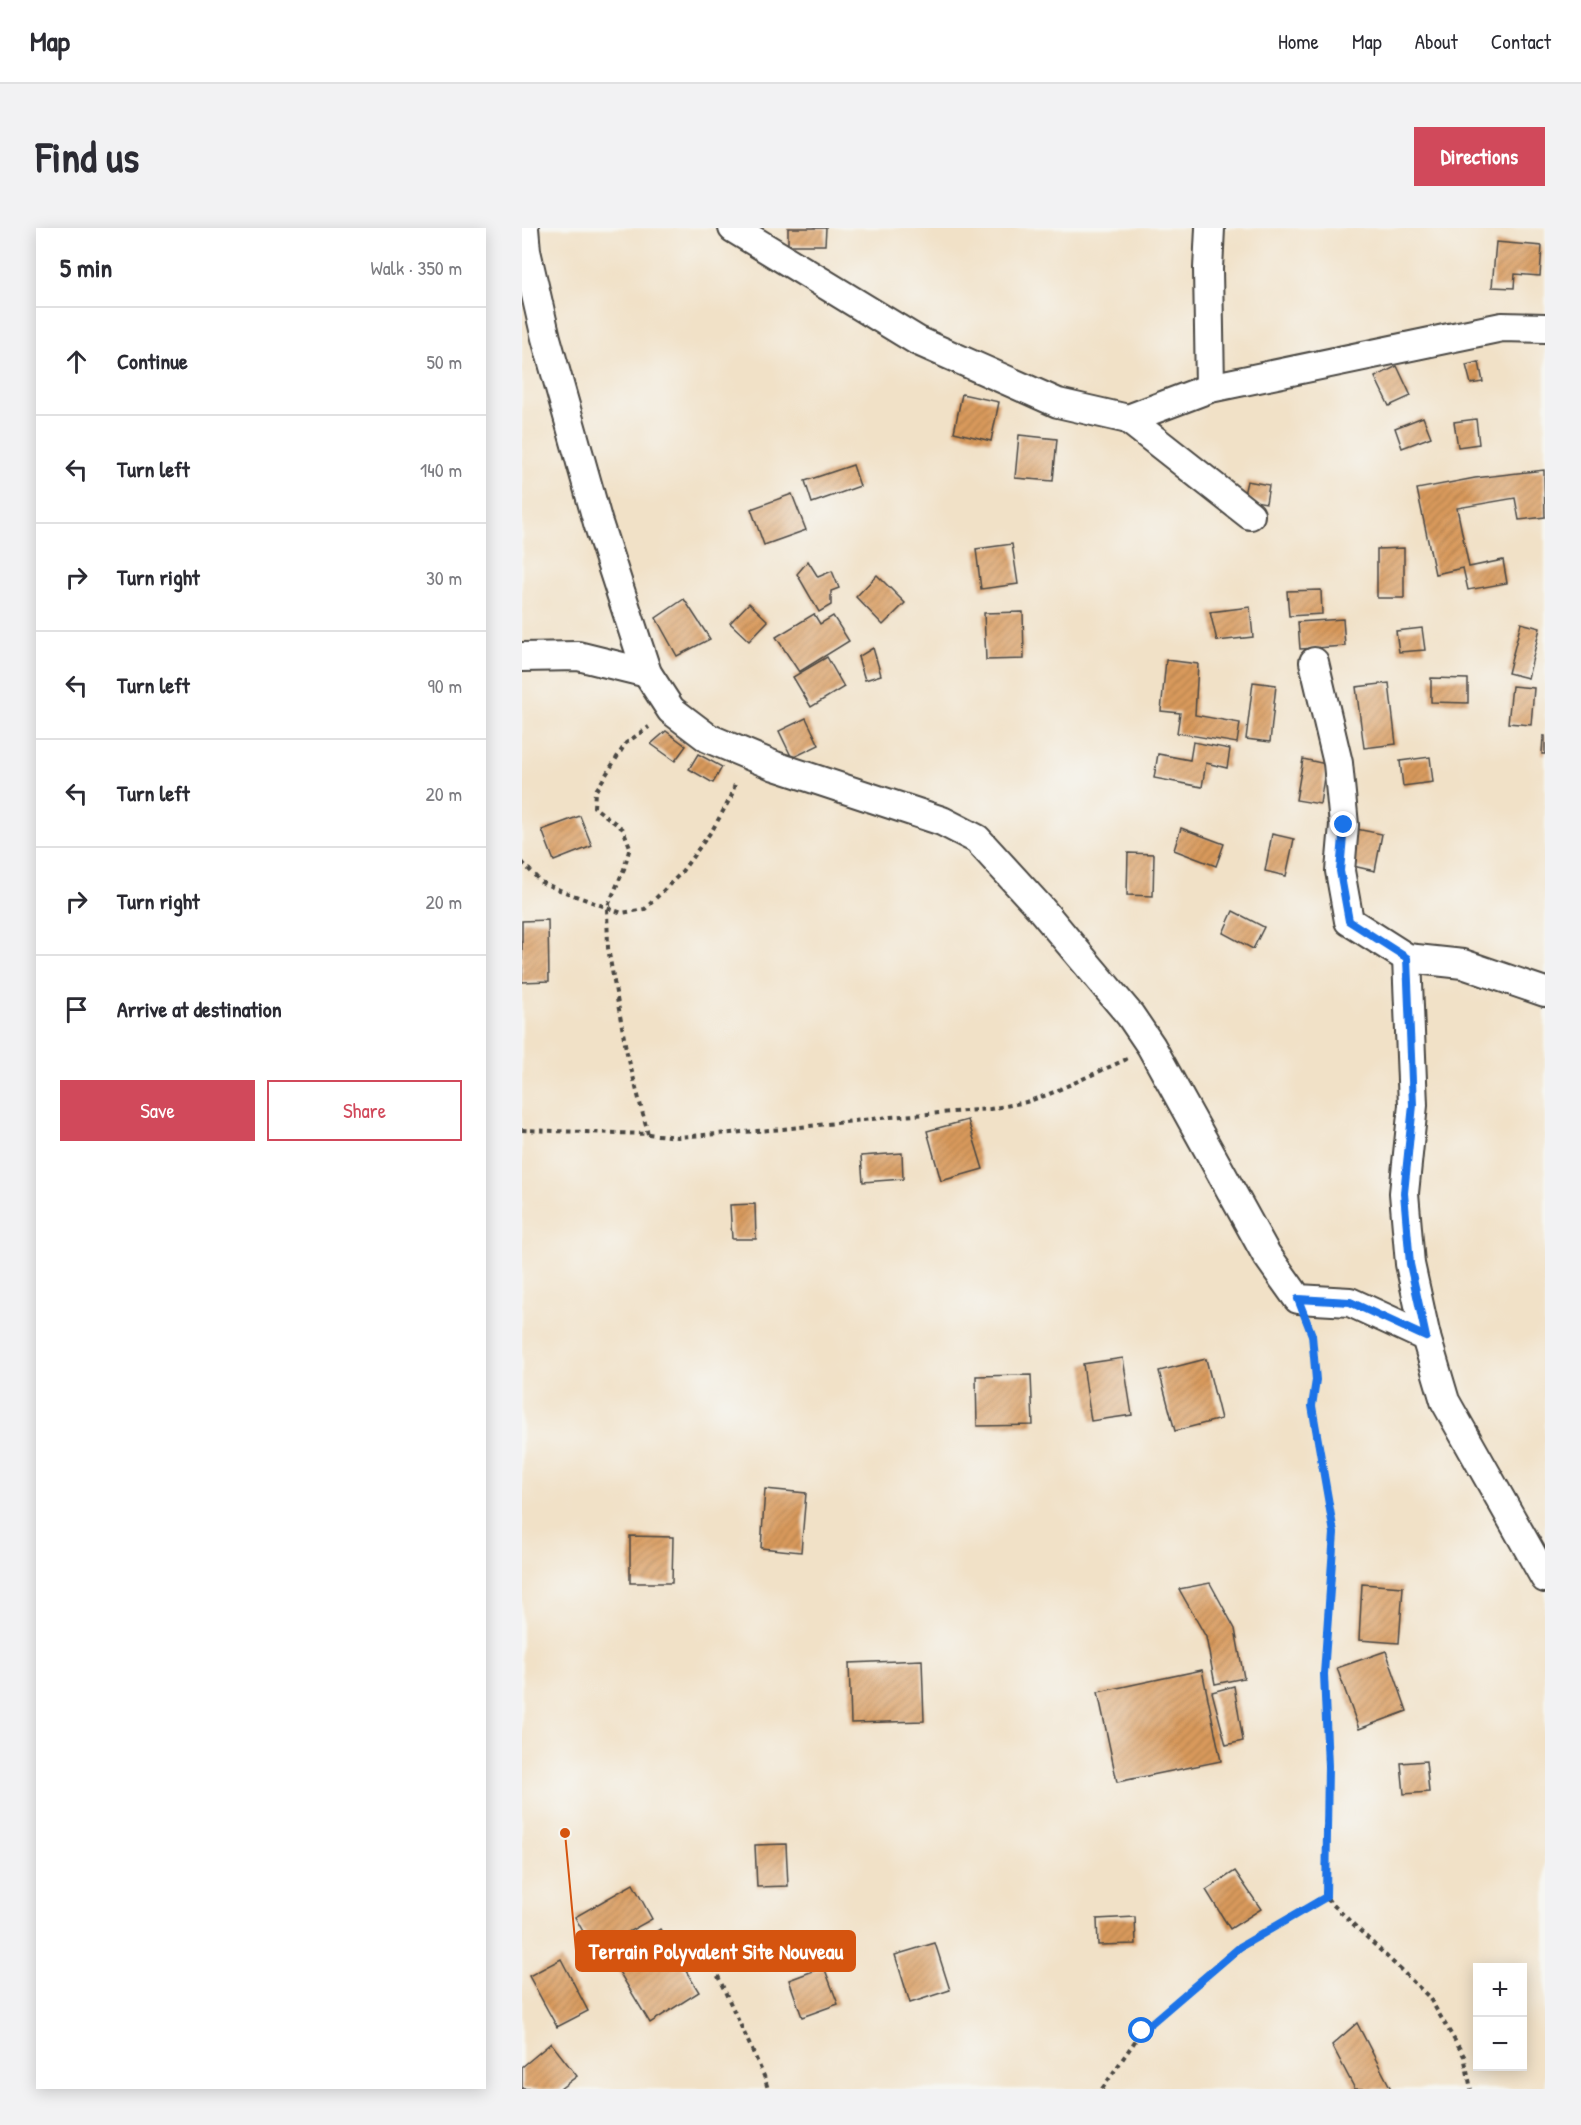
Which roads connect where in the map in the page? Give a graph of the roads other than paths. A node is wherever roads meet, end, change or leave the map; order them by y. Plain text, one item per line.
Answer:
1 (524, 228) edge
2 (733, 228) edge
3 (1210, 228) edge
4 (1545, 328) edge
5 (1210, 388) junction
6 (1128, 419) junction
7 (1250, 515) dead end
8 (522, 657) edge
9 (1314, 662) dead end
10 (647, 673) junction
11 (1407, 958) junction
12 (1545, 992) edge
13 (1426, 1337) junction
14 (1545, 1578) edge

1 - 10 street
2 - 6 street
3 - 5 street
4 - 5 street
5 - 6 street
6 - 7 street
8 - 10 street
9 - 11 street
10 - 13 street
11 - 12 street
11 - 13 street
13 - 14 street

